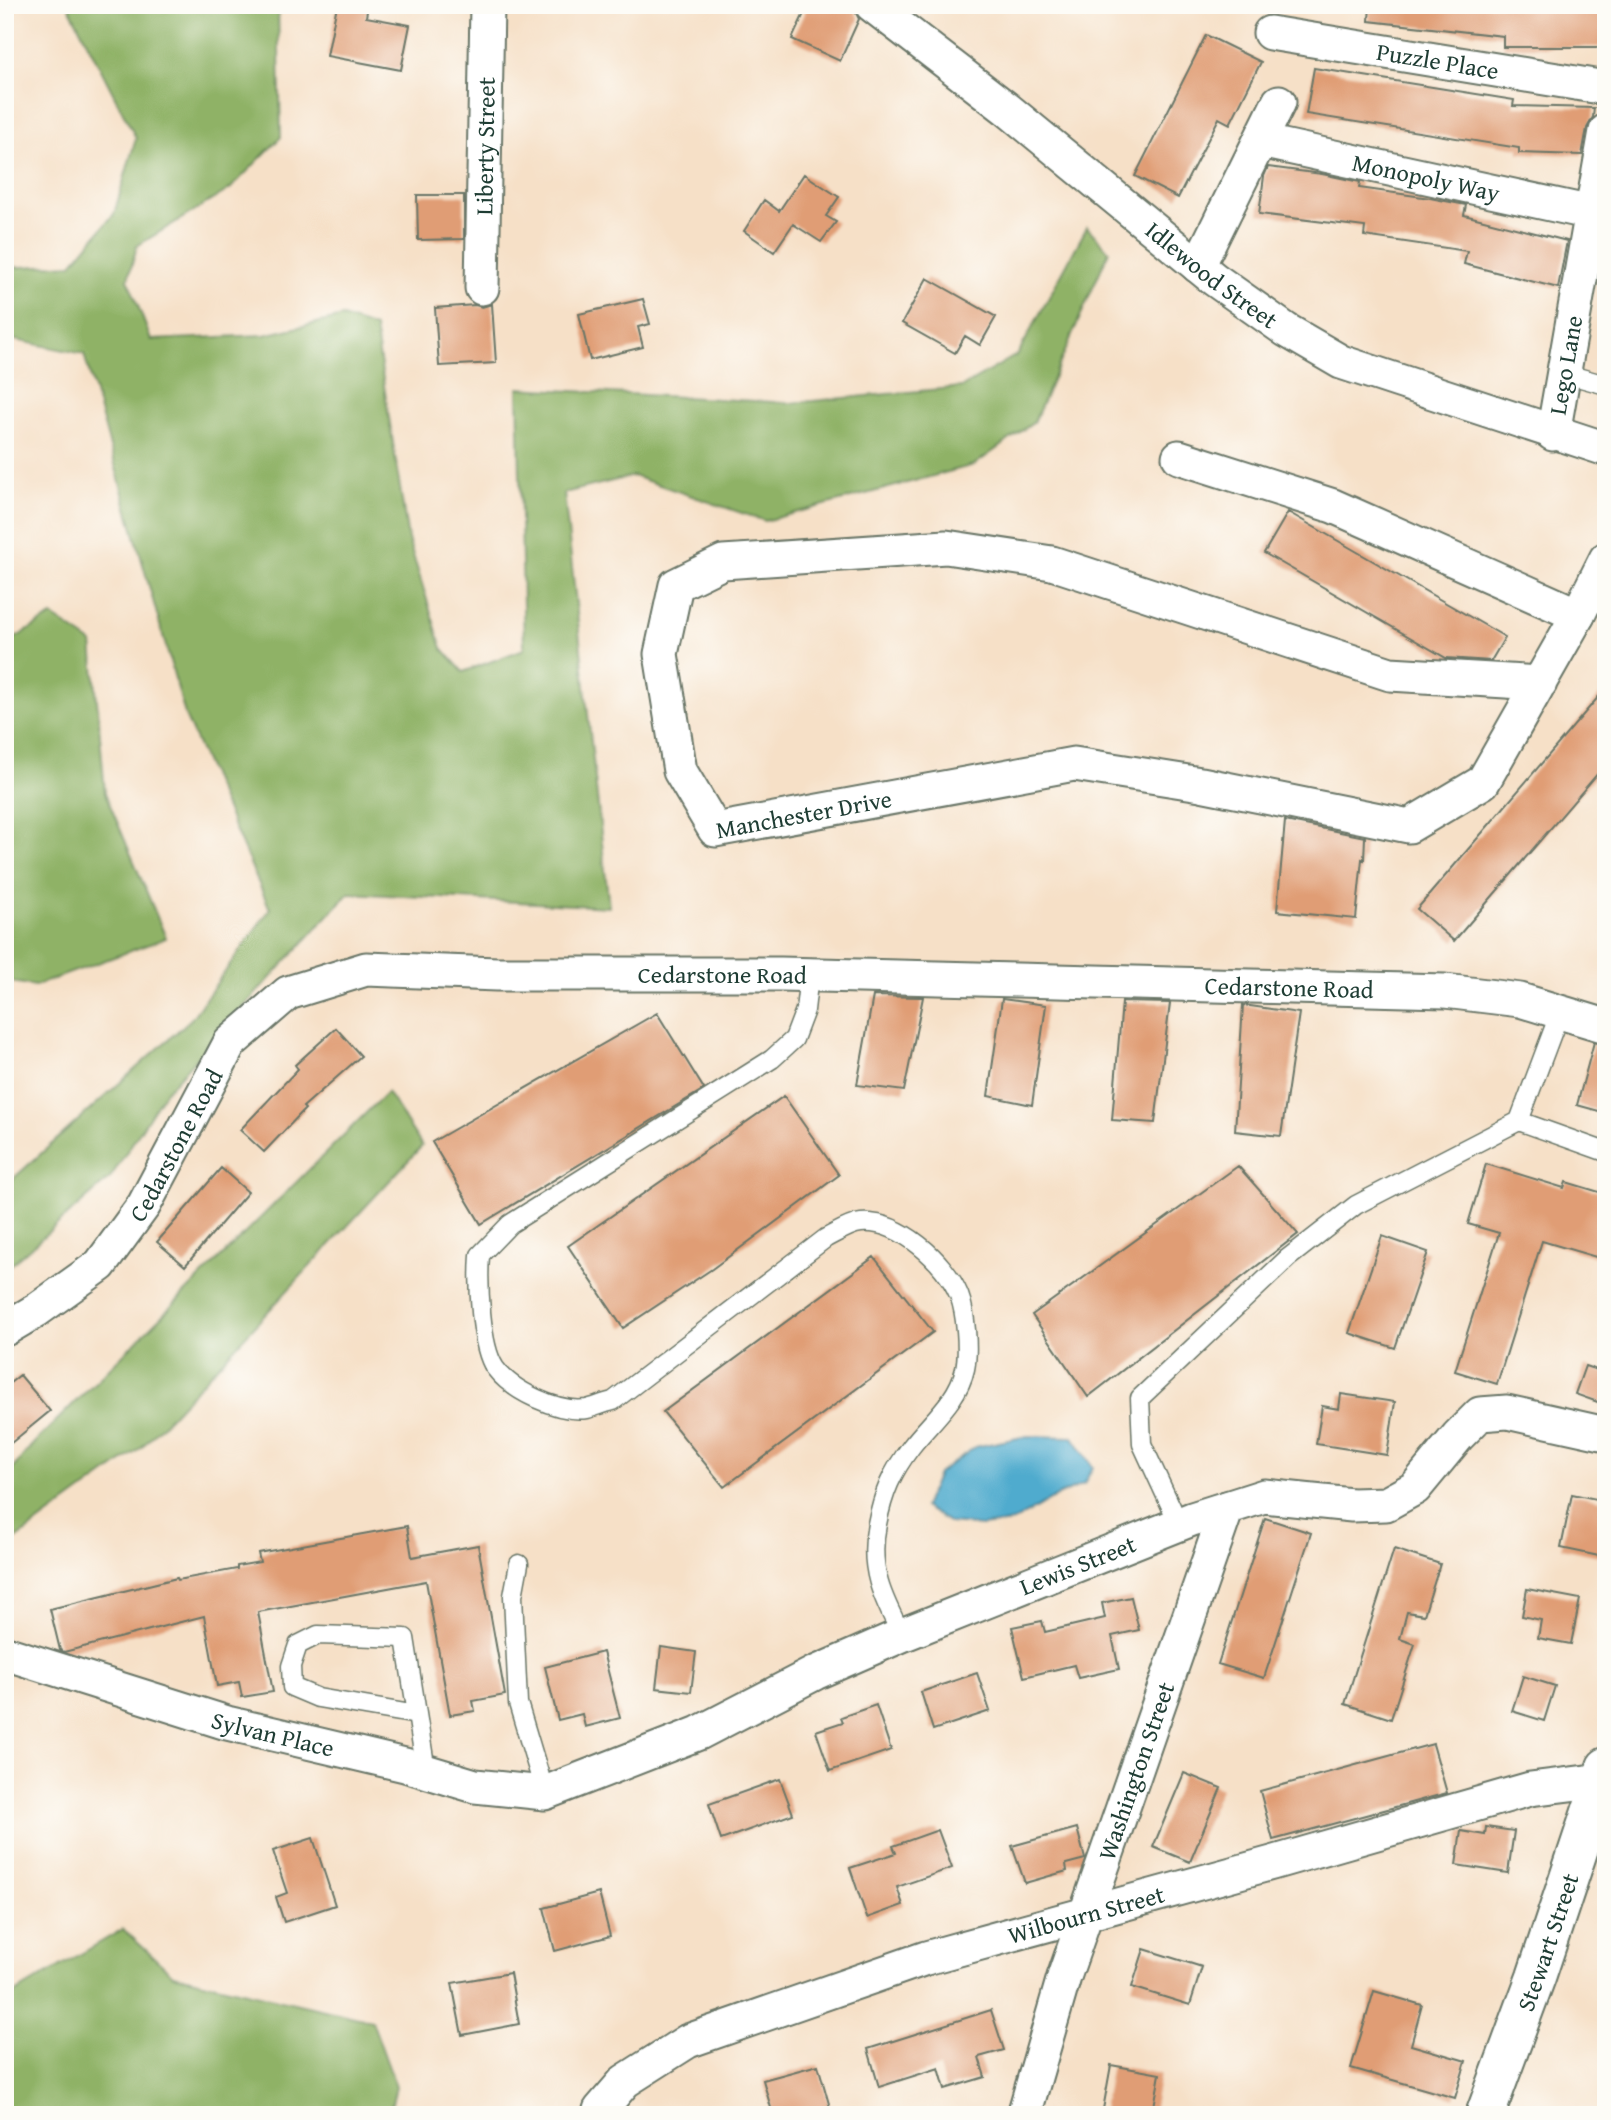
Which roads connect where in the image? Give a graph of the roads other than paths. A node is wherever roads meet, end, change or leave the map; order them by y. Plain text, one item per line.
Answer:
1 (487, 5) edge
2 (872, 5) edge
3 (1269, 33) dead end
4 (1606, 88) edge
5 (1279, 102) dead end
6 (1606, 131) edge
7 (1260, 141) junction
8 (1591, 213) junction
9 (1198, 266) junction
10 (482, 288) dead end
11 (1563, 373) junction
12 (1606, 385) edge
13 (1553, 434) junction
14 (1606, 449) edge
15 (1179, 457) dead end
16 (1606, 559) edge
17 (1578, 615) junction
18 (1540, 682) junction
19 (809, 975) junction
20 (1560, 1012) junction
21 (1606, 1026) edge
22 (1519, 1121) junction
23 (1606, 1152) edge
24 (5, 1328) edge
25 (1606, 1434) edge
26 (1227, 1508) junction
27 (1179, 1524) junction
28 (519, 1564) dead end
29 (902, 1635) junction
30 (5, 1653) edge
31 (417, 1715) junction
32 (426, 1772) junction
33 (1604, 1773) edge
34 (545, 1793) junction
35 (1087, 1914) junction
36 (599, 2115) edge
37 (1024, 2115) edge
38 (1485, 2115) edge

1 - 10 street, Liberty Street
2 - 9 street, Idlewood Street
3 - 4 street, Puzzle Place
5 - 7 street
6 - 8 street, Lego Lane
7 - 8 street, Monopoly Way
7 - 9 street
8 - 11 street, Lego Lane
9 - 13 street, Idlewood Street
11 - 12 lane
11 - 13 street, Lego Lane
13 - 14 street, Idlewood Street
15 - 17 street
16 - 17 street, Manchester Drive
17 - 18 street, Manchester Drive
18 - 18 street, Manchester Drive
19 - 20 street, Cedarstone Road
19 - 24 street, Cedarstone Road
19 - 29 lane
20 - 21 street, Cedarstone Road
20 - 22 lane
22 - 23 lane
22 - 27 lane
25 - 26 street, Lewis Street
26 - 27 street, Lewis Street
26 - 35 street, Washington Street
27 - 29 street, Lewis Street
28 - 34 lane
29 - 34 street, Lewis Street
30 - 32 street, Sylvan Place
31 - 31 lane
31 - 32 lane
32 - 34 street, Sylvan Place
33 - 35 street, Wilbourn Street
33 - 38 street, Stewart Street
35 - 36 street, Wilbourn Street
35 - 37 street, Washington Street

